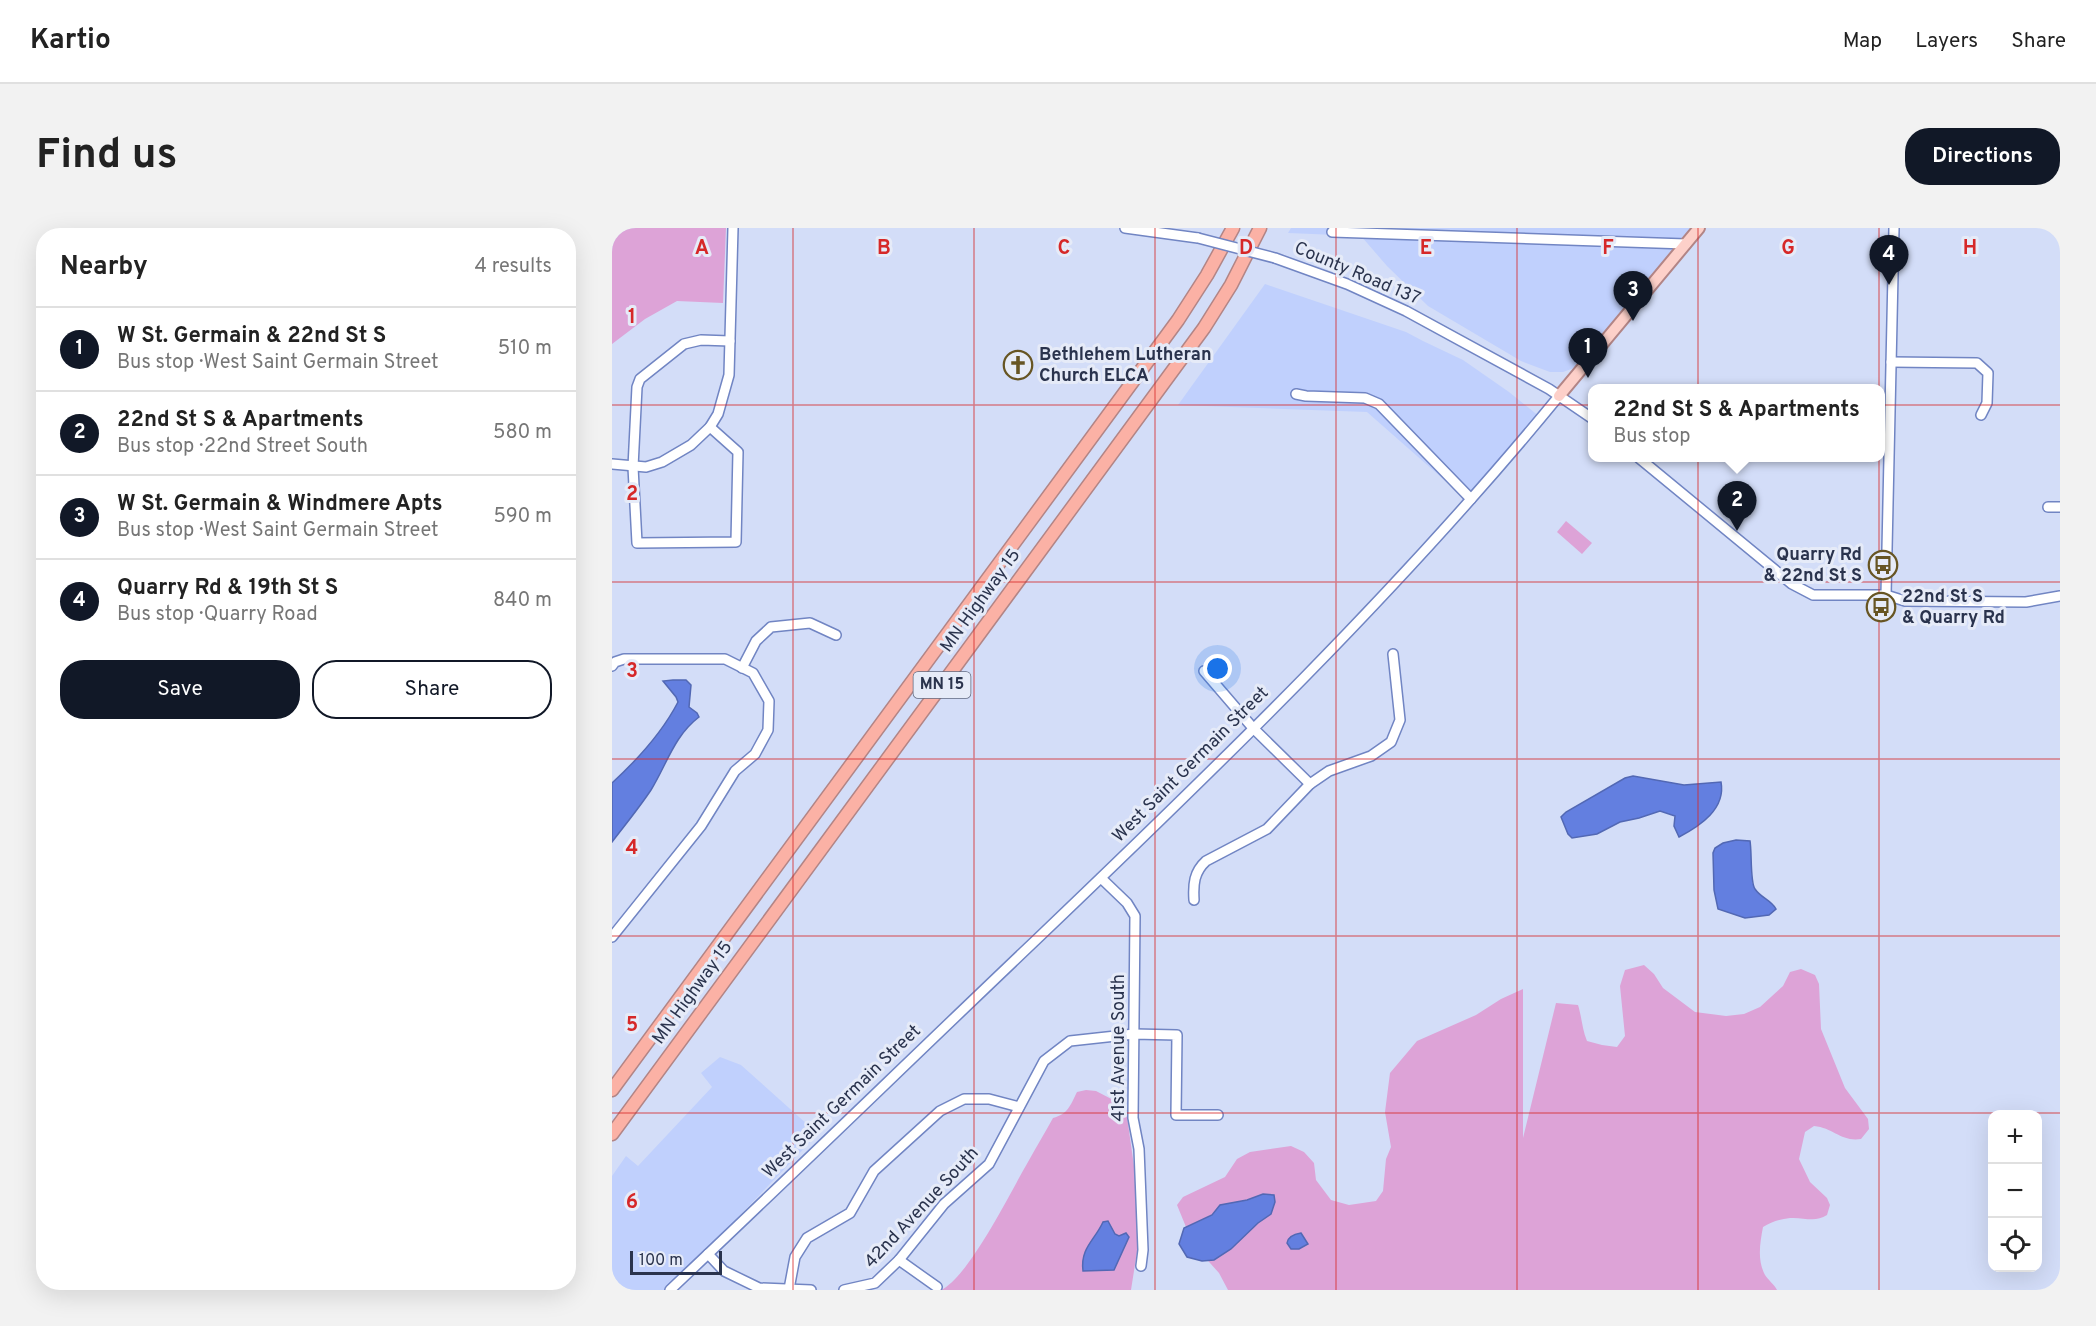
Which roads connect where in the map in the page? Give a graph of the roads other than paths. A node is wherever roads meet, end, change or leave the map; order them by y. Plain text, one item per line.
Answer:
1 (733, 228) edge
2 (1125, 228) edge
3 (1233, 228) edge
4 (1260, 228) edge
5 (1699, 228) edge
6 (1894, 228) edge
7 (1332, 232) dead end
8 (1686, 244) junction
9 (730, 340) junction
10 (1891, 362) junction
11 (1296, 394) dead end
12 (1559, 396) junction
13 (1981, 415) dead end
14 (1588, 416) edge
15 (710, 427) junction
16 (1644, 462) edge
17 (612, 464) edge
18 (633, 466) junction
19 (1471, 499) junction
20 (2048, 507) dead end
21 (2060, 507) edge
22 (1886, 595) junction
23 (2060, 596) edge
24 (836, 635) dead end
25 (1393, 654) dead end
26 (613, 662) edge
27 (742, 668) junction
28 (1204, 671) dead end
29 (1253, 728) junction
30 (1310, 784) junction
31 (1101, 878) junction
32 (1194, 900) dead end
33 (612, 937) edge
34 (1134, 1034) junction
35 (612, 1090) edge
36 (1019, 1107) junction
37 (1218, 1116) dead end
38 (612, 1134) edge
39 (708, 1254) junction
40 (899, 1260) junction
41 (1141, 1266) dead end
42 (937, 1287) dead end
43 (789, 1289) edge
44 (670, 1290) edge
45 (811, 1290) edge
46 (844, 1290) edge

1 - 9 street
2 - 12 street, County Road 137, bridge
3 - 35 highway, MN Highway 15 / MN 15
4 - 38 highway, MN Highway 15 / MN 15
5 - 8 main road, West Saint Germain Street
6 - 10 street
7 - 8 street
8 - 12 main road, West Saint Germain Street
9 - 15 street
9 - 18 street
10 - 13 street
10 - 22 street
11 - 19 street
12 - 14 street, County Road 137
12 - 19 street, West Saint Germain Street
15 - 18 street
15 - 18 street
16 - 22 street
17 - 18 street
19 - 29 street, West Saint Germain Street
20 - 21 street
22 - 23 street
24 - 27 street
25 - 30 street
26 - 27 street
27 - 33 street
28 - 29 street
29 - 30 street
29 - 31 street, West Saint Germain Street
30 - 32 street
31 - 34 street, 41st Avenue South
31 - 39 street, West Saint Germain Street
34 - 36 street, 42nd Avenue South
34 - 37 street, 42nd Avenue South
34 - 41 street, 41st Avenue South
36 - 40 street, 42nd Avenue South
36 - 43 street
39 - 43 street
39 - 44 street, West Saint Germain Street
40 - 42 street
40 - 46 street, 42nd Avenue South
43 - 45 street

